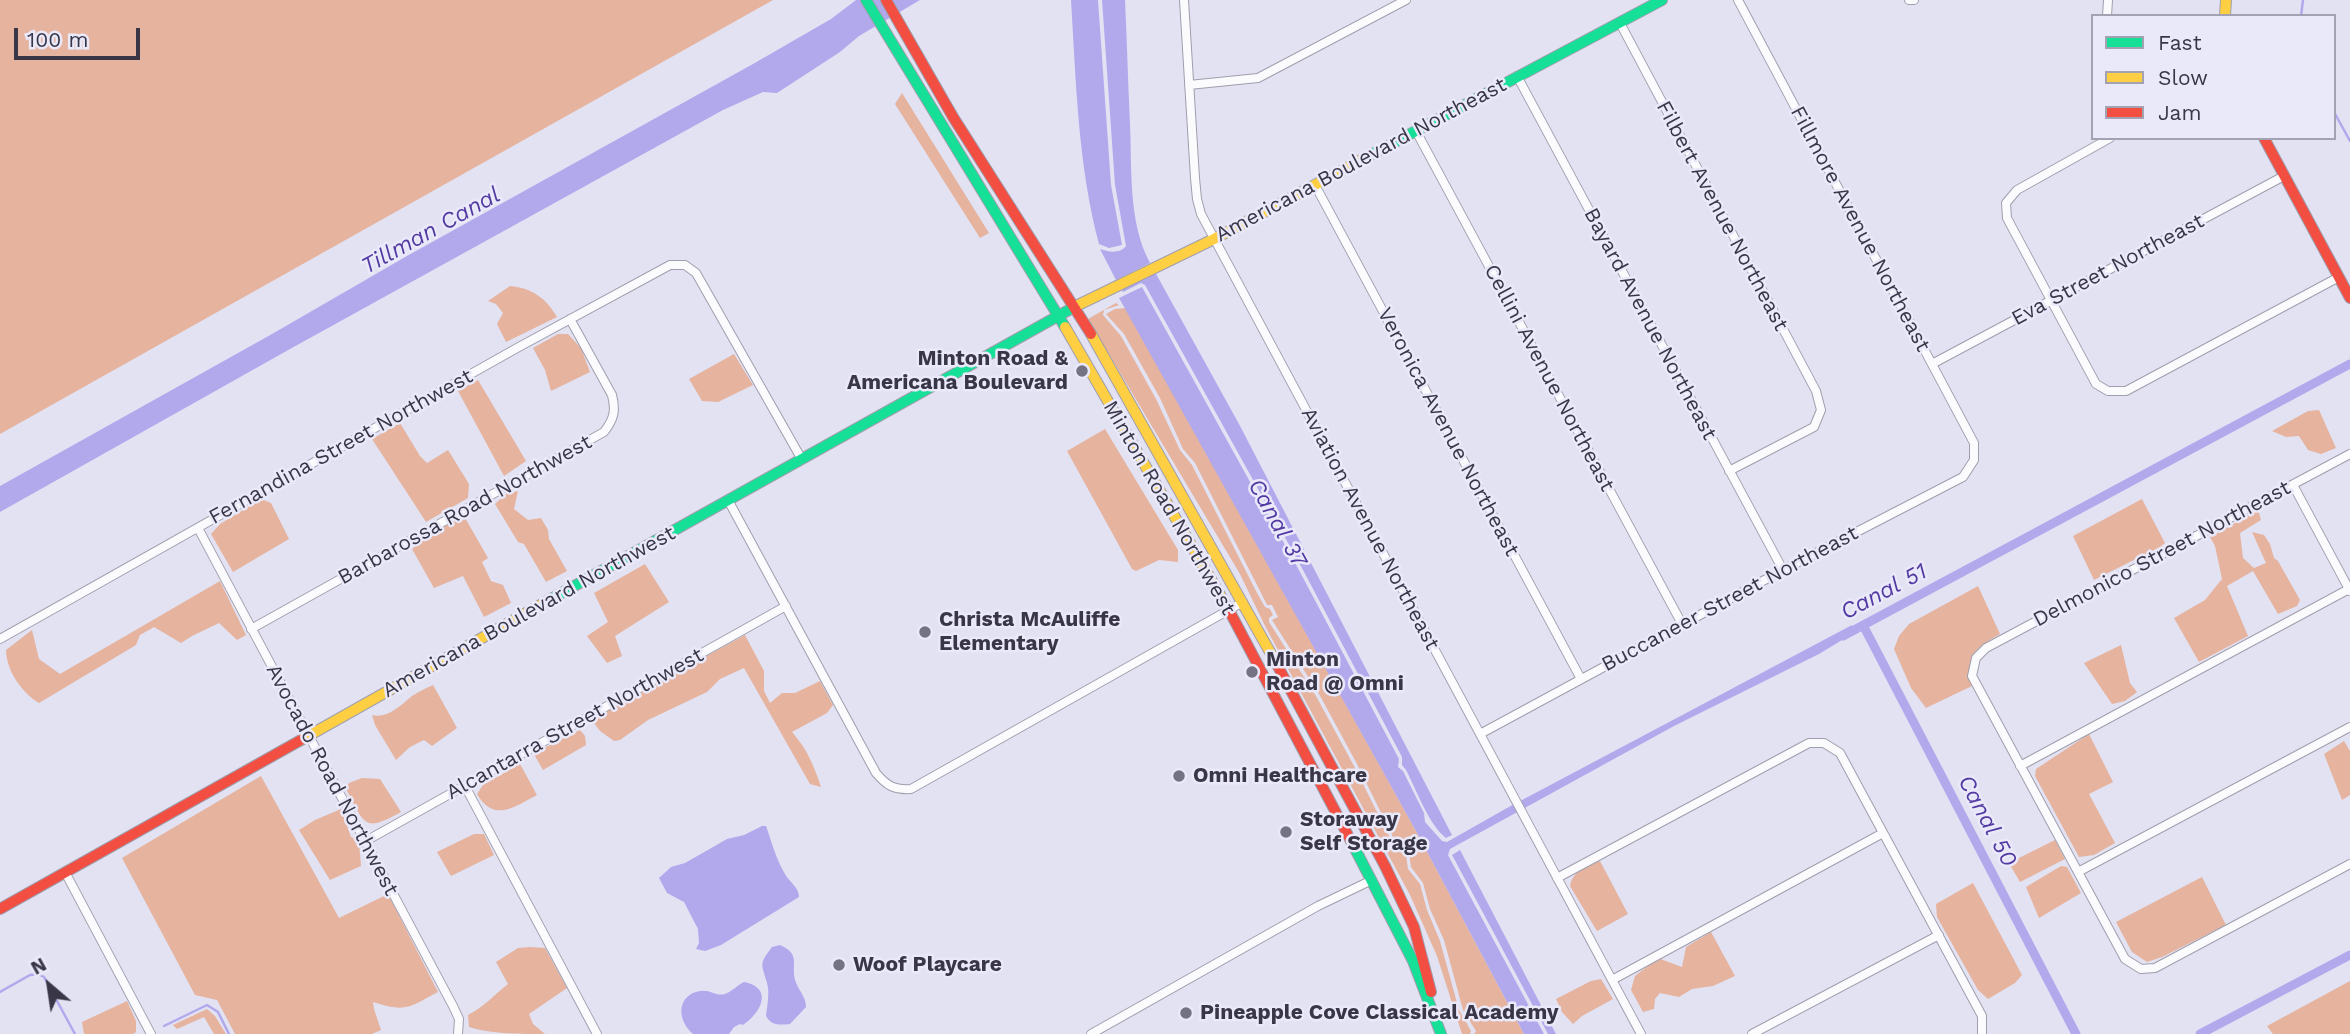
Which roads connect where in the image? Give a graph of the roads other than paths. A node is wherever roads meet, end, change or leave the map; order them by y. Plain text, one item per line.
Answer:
1 (866, 0) edge
2 (886, 0) edge
3 (1184, 0) edge
4 (1406, 0) edge
5 (1662, 0) edge
6 (1738, 0) edge
7 (1909, 0) edge
8 (1914, 0) edge
9 (1620, 23) junction
10 (1517, 76) junction
11 (1189, 85) junction
12 (1416, 131) junction
13 (2106, 140) edge
14 (2265, 140) edge
15 (2284, 176) junction
16 (1315, 186) junction
17 (1214, 239) junction
18 (2339, 277) junction
19 (2350, 298) edge
20 (2051, 301) junction
21 (1076, 308) junction
22 (1059, 317) junction
23 (570, 319) junction
24 (1932, 364) junction
25 (2350, 454) edge
26 (801, 458) junction
27 (1974, 460) joint
28 (1729, 471) junction
29 (2293, 485) junction
30 (728, 500) junction
31 (198, 528) junction
32 (1783, 570) junction
33 (2349, 590) edge
34 (1242, 602) junction
35 (786, 606) junction
36 (1229, 610) junction
37 (1682, 624) junction
38 (251, 629) junction
39 (0, 639) edge
40 (1581, 679) junction
41 (2350, 726) edge
42 (1480, 734) junction
43 (309, 736) junction
44 (2020, 766) junction
45 (465, 786) junction
46 (1883, 833) junction
47 (365, 842) junction
48 (2350, 864) edge
49 (65, 872) junction
50 (2078, 872) junction
51 (1557, 878) junction
52 (1372, 880) junction
53 (0, 909) edge
54 (1938, 935) junction
55 (1612, 980) junction
56 (151, 1034) edge
57 (458, 1034) edge
58 (597, 1034) edge
59 (1091, 1034) edge
60 (1441, 1034) edge
61 (1641, 1034) edge
62 (1752, 1034) edge
63 (1982, 1034) edge

1 - 22 main road, Minton Road Northwest
2 - 21 main road, Minton Road Northwest
3 - 11 street, Aviation Avenue Northeast
4 - 11 street
5 - 9 main road, Americana Boulevard Northeast
6 - 24 street, Fillmore Avenue Northeast
7 - 8 street
9 - 10 main road, Americana Boulevard Northeast
9 - 28 street, Filbert Avenue Northeast
10 - 12 main road, Americana Boulevard Northeast
10 - 28 street, Bayard Avenue Northeast
11 - 17 street, Aviation Avenue Northeast
12 - 16 main road, Americana Boulevard Northeast
12 - 37 street, Cellini Avenue Northeast
13 - 20 street
14 - 15 main road
15 - 18 main road
15 - 20 street, Eva Street Northeast
16 - 17 main road, Americana Boulevard Northeast
16 - 40 street, Veronica Avenue Northeast
17 - 21 main road, Americana Boulevard Northeast
17 - 42 street, Aviation Avenue Northeast
18 - 19 main road
18 - 20 street
20 - 24 street, Eva Street Northeast
21 - 22 main road, Americana Boulevard Northeast
21 - 34 main road, Minton Road Northwest
22 - 26 main road, Americana Boulevard Northwest
22 - 36 main road, Minton Road Northwest
23 - 26 street, Fernandina Street Northwest
23 - 31 street, Fernandina Street Northwest
23 - 38 street, Barbarossa Road Northwest
24 - 27 street, Fillmore Avenue Northeast
25 - 29 street, Delmonico Street Northeast
26 - 30 main road, Americana Boulevard Northwest
27 - 32 street, Buccaneer Street Northeast
28 - 32 street, Bayard Avenue Northeast
29 - 33 street
29 - 44 street, Delmonico Street Northeast
30 - 35 street
30 - 43 main road, Americana Boulevard Northwest
31 - 38 street, Avocado Road Northwest
31 - 39 street, Fernandina Street Northwest
32 - 37 street, Buccaneer Street Northeast
33 - 44 street
34 - 36 street
34 - 60 main road, Minton Road Northwest
35 - 36 street
35 - 45 street, Alcantarra Street Northwest
36 - 52 main road, Minton Road Northwest
37 - 40 street, Buccaneer Street Northeast
38 - 43 street, Avocado Road Northwest
40 - 42 street, Buccaneer Street Northeast
41 - 50 street
42 - 51 street, Aviation Avenue Northeast
43 - 47 street, Avocado Road Northwest
43 - 49 main road, Americana Boulevard Northwest
44 - 50 street
45 - 47 street, Alcantarra Street Northwest
45 - 58 street
46 - 51 street
46 - 54 street
46 - 55 street
47 - 57 street, Avocado Road Northwest
48 - 50 street
49 - 53 main road, Americana Boulevard Northwest
49 - 56 street
51 - 55 street, Aviation Avenue Northeast
52 - 59 street
52 - 60 main road, Minton Road Northwest
54 - 62 street
54 - 63 street
55 - 61 street, Aviation Avenue Northeast

